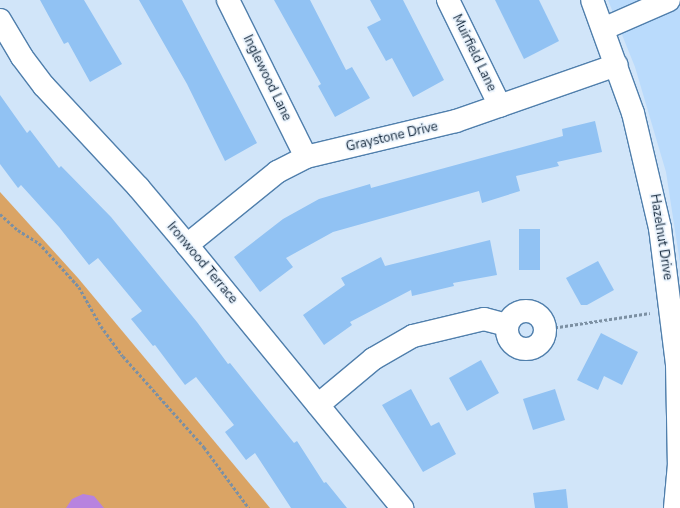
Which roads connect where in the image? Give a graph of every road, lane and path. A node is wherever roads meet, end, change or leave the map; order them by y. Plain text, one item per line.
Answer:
1 (228, 0) edge
2 (448, 0) edge
3 (592, 0) edge
4 (669, 0) edge
5 (0, 20) edge
6 (604, 30) junction
7 (617, 65) junction
8 (500, 106) junction
9 (306, 157) junction
10 (0, 214) edge
11 (187, 245) junction
12 (672, 310) junction
13 (507, 325) junction
14 (545, 329) junction
15 (318, 405) junction
16 (249, 508) edge
17 (402, 508) edge
18 (675, 508) edge

1 - 9 street, Inglewood Lane
2 - 8 street, Muirfield Lane
3 - 6 street, Hazelnut Drive
4 - 6 street
5 - 11 street, Ironwood Terrace
6 - 7 street, Hazelnut Drive
7 - 8 street, Graystone Drive
7 - 12 street, Hazelnut Drive
8 - 9 street, Graystone Drive
9 - 11 street, Graystone Drive
10 - 16 path
11 - 15 street, Ironwood Terrace
12 - 14 path
12 - 18 street, Hazelnut Drive
13 - 14 street
13 - 14 street
13 - 15 street
15 - 17 street, Ironwood Terrace

